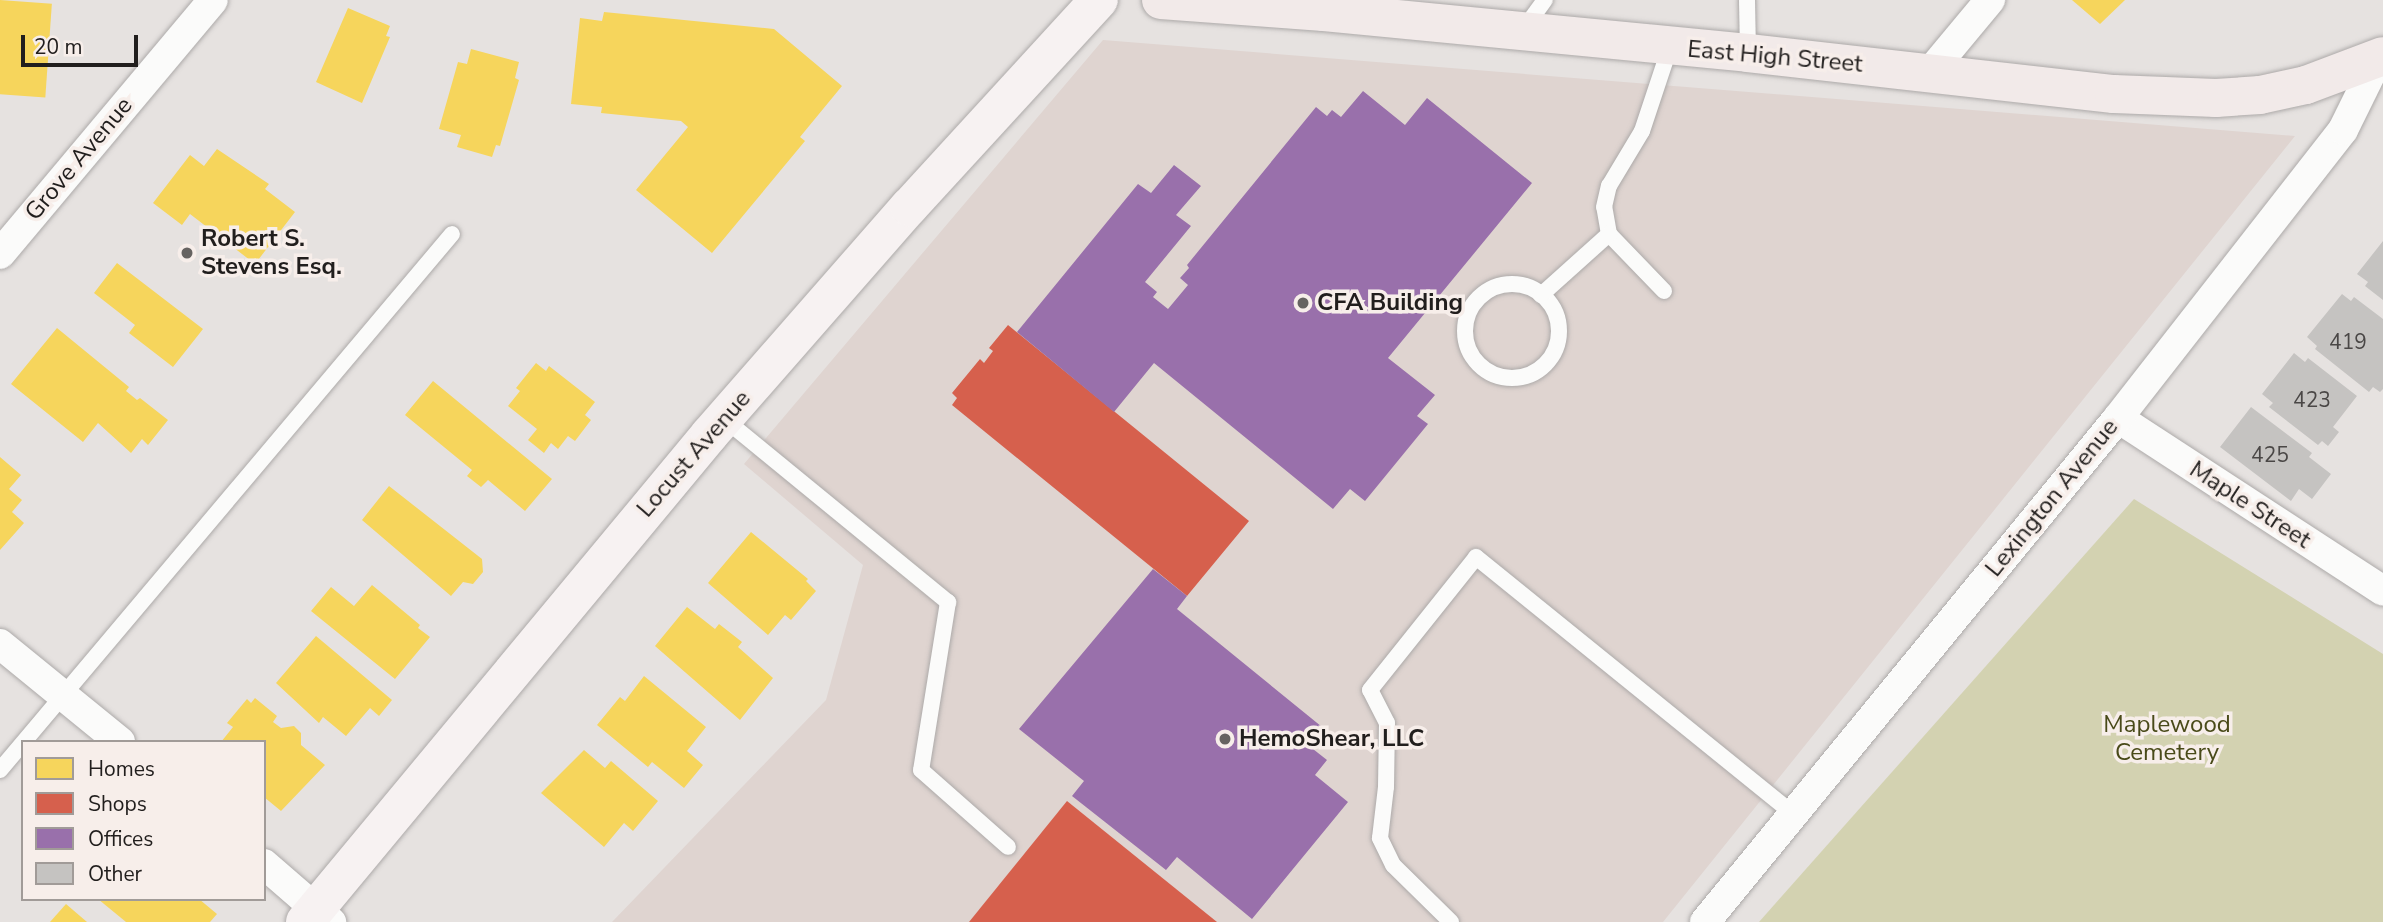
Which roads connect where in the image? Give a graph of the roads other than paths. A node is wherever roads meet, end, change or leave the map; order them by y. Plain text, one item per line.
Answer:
1 (213, 0) edge
2 (1099, 0) edge
3 (1161, 0) edge
4 (1545, 0) edge
5 (1747, 0) edge
6 (1990, 0) edge
7 (1521, 32) junction
8 (1670, 47) junction
9 (1748, 53) junction
10 (2381, 58) edge
11 (1930, 72) junction
12 (452, 234) dead end
13 (1609, 234) junction
14 (0, 254) edge
15 (1664, 291) dead end
16 (1541, 295) junction
17 (723, 418) junction
18 (2118, 418) junction
19 (2383, 591) edge
20 (0, 644) edge
21 (62, 694) junction
22 (24, 740) edge
23 (118, 740) edge
24 (21, 744) edge
25 (0, 769) edge
26 (1793, 814) junction
27 (1008, 847) dead end
28 (266, 866) edge
29 (317, 918) edge
30 (1451, 922) edge
31 (1704, 922) edge

1 - 14 street, Grove Avenue
2 - 17 street, Locust Avenue
3 - 7 main road, East High Street
4 - 7 lane
5 - 9 lane
6 - 11 street
7 - 8 main road, East High Street
8 - 9 main road, East High Street
8 - 13 lane
9 - 11 main road, East High Street
10 - 11 main road, East High Street
10 - 18 street, Lexington Avenue
12 - 21 lane
13 - 15 lane
13 - 16 lane
16 - 16 lane
17 - 27 lane
17 - 29 street, Locust Avenue
18 - 19 street, Maple Street
18 - 26 street, Lexington Avenue
20 - 21 street
21 - 22 lane
21 - 23 street
24 - 25 lane
26 - 30 lane
26 - 31 street, Lexington Avenue
28 - 29 street

